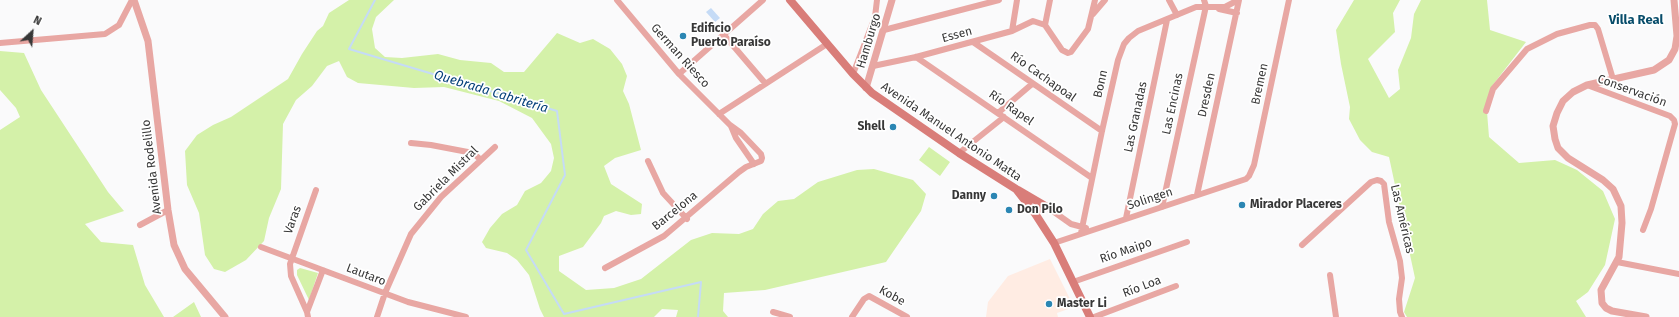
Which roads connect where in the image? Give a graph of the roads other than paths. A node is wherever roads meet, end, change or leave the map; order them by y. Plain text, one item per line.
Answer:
1 (133, 0) edge
2 (617, 0) edge
3 (763, 0) edge
4 (790, 0) edge
5 (877, 0) edge
6 (892, 0) edge
7 (1000, 0) edge
8 (1016, 0) edge
9 (1050, 0) edge
10 (1095, 0) edge
11 (1105, 0) edge
12 (1169, 0) edge
13 (1239, 0) edge
14 (1289, 0) edge
15 (1674, 0) edge
16 (1205, 3) edge
17 (1214, 8) junction
18 (1237, 13) junction
19 (1093, 14) junction
20 (1177, 15) junction
21 (1167, 20) junction
22 (1045, 25) junction
23 (884, 30) junction
24 (1012, 32) junction
25 (724, 34) junction
26 (973, 42) junction
27 (0, 43) edge
28 (827, 44) junction
29 (916, 57) junction
30 (873, 66) junction
31 (679, 74) junction
32 (853, 74) junction
33 (1613, 79) junction
34 (765, 83) junction
35 (1032, 84) junction
36 (1587, 85) junction
37 (866, 88) junction
38 (1486, 111) dead end
39 (998, 113) junction
40 (719, 114) junction
41 (1004, 117) junction
42 (730, 125) junction
43 (1102, 131) junction
44 (411, 143) dead end
45 (495, 147) dead end
46 (959, 153) junction
47 (481, 160) junction
48 (648, 161) dead end
49 (754, 164) junction
50 (1252, 172) joint
51 (1092, 178) junction
52 (1016, 188) junction
53 (316, 190) dead end
54 (1197, 195) junction
55 (1047, 207) junction
56 (1162, 207) junction
57 (168, 210) junction
58 (1034, 212) junction
59 (1126, 218) junction
60 (687, 219) junction
61 (1071, 224) junction
62 (140, 225) dead end
63 (1082, 230) junction
64 (1643, 230) dead end
65 (1068, 237) junction
66 (1187, 242) dead end
67 (1054, 243) junction
68 (1302, 245) dead end
69 (261, 247) dead end
70 (292, 258) junction
71 (1617, 262) junction
72 (605, 268) dead end
73 (323, 270) junction
74 (1679, 274) edge
75 (1330, 275) dead end
76 (1073, 282) junction
77 (1176, 286) dead end
78 (385, 293) junction
79 (774, 312) dead end
80 (308, 314) edge
81 (225, 317) edge
82 (377, 317) edge
83 (466, 317) edge
84 (790, 317) edge
85 (852, 317) edge
86 (907, 317) edge
87 (1090, 317) edge
88 (1094, 317) edge
89 (1336, 317) edge
90 (1402, 317) edge
91 (1646, 317) edge

1 - 27 street
1 - 57 street, Avenida Rodelillo
2 - 31 street, German Riesco
3 - 25 street
4 - 28 main road, Avenida Manuel Antonio Matta
5 - 32 street
6 - 23 street, Hamburgo
7 - 23 street
8 - 24 street
9 - 22 street
10 - 19 street
11 - 19 street
12 - 20 street
13 - 17 street, Bonn
13 - 18 street, Dresden
14 - 50 street, Bremen
15 - 33 street
16 - 17 street, Bonn
16 - 20 street, Bonn
16 - 56 street, Las Encinas
17 - 18 street, Bonn
18 - 54 street, Dresden
19 - 22 street
20 - 21 street, Bonn
21 - 43 street, Bonn
21 - 59 street, Las Granadas
22 - 24 street, Essen
23 - 30 street, Hamburgo
24 - 26 street, Essen
25 - 31 street
25 - 34 street
26 - 29 street, Essen
26 - 35 street, Río Cachapoal
28 - 32 main road, Avenida Manuel Antonio Matta
28 - 34 street
29 - 30 street, Essen
29 - 39 street, Río Rapel
30 - 37 street, Hamburgo
31 - 40 street, German Riesco
32 - 37 main road, Avenida Manuel Antonio Matta
33 - 36 street
33 - 38 street
34 - 40 street
35 - 39 street
35 - 43 street, Río Cachapoal
36 - 64 street, Conservación
36 - 71 street
37 - 46 main road, Avenida Manuel Antonio Matta
39 - 41 street, Río Rapel
40 - 42 street, German Riesco
41 - 46 street
41 - 51 street, Río Rapel
42 - 49 street, German Riesco
42 - 49 street, German Riesco
43 - 51 street, Bonn
44 - 47 street
45 - 47 street, Gabriela Mistral
46 - 52 main road, Avenida Manuel Antonio Matta
47 - 78 street, Gabriela Mistral
48 - 60 street
49 - 60 street, Barcelona
50 - 54 street, Solingen
51 - 63 street, Bonn
52 - 55 main road
52 - 58 main road, Avenida Manuel Antonio Matta
53 - 70 street, Varas
54 - 56 street, Solingen
55 - 58 street
55 - 61 street
56 - 59 street, Solingen
57 - 62 street
57 - 81 street, Avenida Rodelillo
58 - 67 main road, Avenida Manuel Antonio Matta
59 - 63 street, Solingen
60 - 72 street, Barcelona
61 - 63 street
61 - 65 street
63 - 65 street
65 - 67 street
66 - 76 street, Río Maipo
67 - 76 main road, Avenida Manuel Antonio Matta
68 - 90 street, Las Américas
69 - 70 street, Lautaro
70 - 73 street, Lautaro
70 - 80 street, Varas
71 - 74 street
71 - 91 street
73 - 78 street, Lautaro
73 - 80 street
75 - 89 street
76 - 87 main road, Avenida Manuel Antonio Matta
77 - 88 street, Río Loa
78 - 82 street, Gabriela Mistral
78 - 83 street, Lautaro
79 - 84 street
85 - 86 street, Kobe

